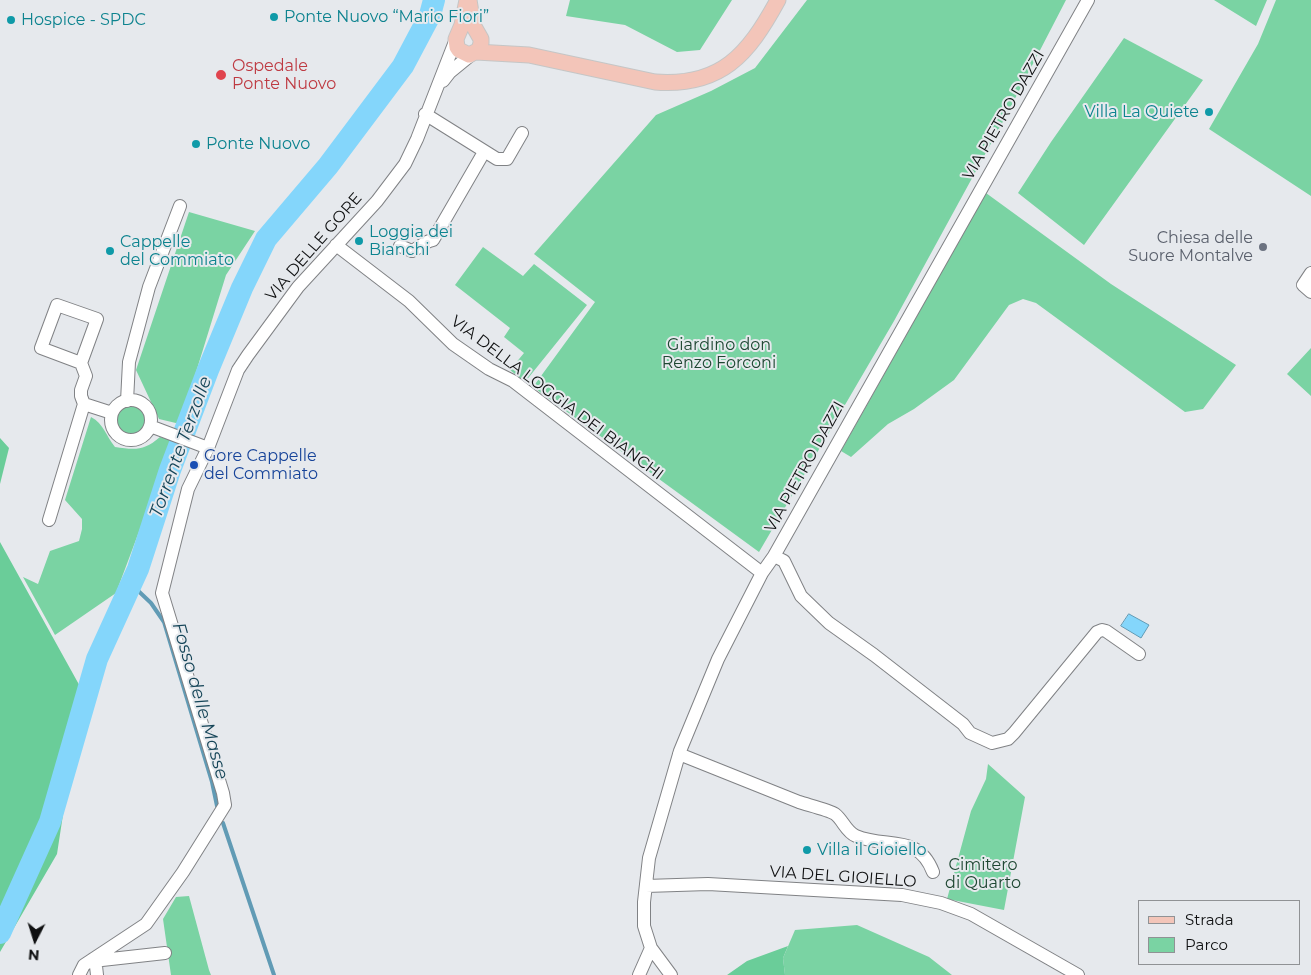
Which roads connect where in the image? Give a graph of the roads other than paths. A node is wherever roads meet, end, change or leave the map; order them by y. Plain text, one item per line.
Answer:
1 (468, 0) edge
2 (778, 0) edge
3 (1088, 0) edge
4 (477, 33) junction
5 (457, 37) junction
6 (474, 53) junction
7 (529, 55) junction
8 (434, 94) junction
9 (425, 114) junction
10 (522, 133) dead end
11 (484, 152) junction
12 (180, 206) dead end
13 (336, 245) junction
14 (400, 246) dead end
15 (1311, 273) edge
16 (1307, 288) edge
17 (81, 362) junction
18 (127, 401) junction
19 (84, 404) junction
20 (112, 413) junction
21 (150, 426) junction
22 (208, 448) junction
23 (50, 520) dead end
24 (774, 556) junction
25 (762, 573) junction
26 (1139, 654) dead end
27 (679, 754) junction
28 (933, 872) dead end
29 (646, 886) junction
30 (651, 948) junction
31 (165, 953) dead end
32 (93, 960) junction
33 (79, 975) edge
34 (97, 975) edge
35 (639, 975) edge
36 (671, 975) edge
37 (1078, 975) edge

1 - 4 main road, VIA DELLE GORE
1 - 5 main road, VIA DELLE GORE
2 - 7 main road
3 - 24 street, VIA PIETRO DAZZI
4 - 5 main road
4 - 6 main road, VIA DELLE GORE
4 - 7 main road
5 - 6 main road
5 - 8 street, VIA DELLE GORE
6 - 7 main road
6 - 8 street, VIA DELLE GORE
8 - 9 street, VIA DELLE GORE
9 - 11 street
9 - 13 street, VIA DELLE GORE
10 - 11 street
11 - 14 street
12 - 18 street
13 - 22 street, VIA DELLE GORE
13 - 25 street, VIA DELLA LOGGIA DEI BIANCHI
15 - 16 street
17 - 17 street
17 - 19 street
18 - 20 street
18 - 21 street
19 - 20 street
19 - 23 street
20 - 21 street
21 - 22 street
22 - 32 street, VIA DELLE GORE
24 - 25 street, VIA PIETRO DAZZI
24 - 26 street
25 - 27 street, VIA PIETRO DAZZI
27 - 28 street
27 - 29 street, VIA PIETRO DAZZI
29 - 30 street, VIA PIETRO DAZZI
29 - 37 street, VIA DEL GIOIELLO
30 - 35 street
30 - 36 street, VIA PIETRO DAZZI
31 - 32 street
32 - 33 street, VIA DELLE GORE
32 - 34 street

